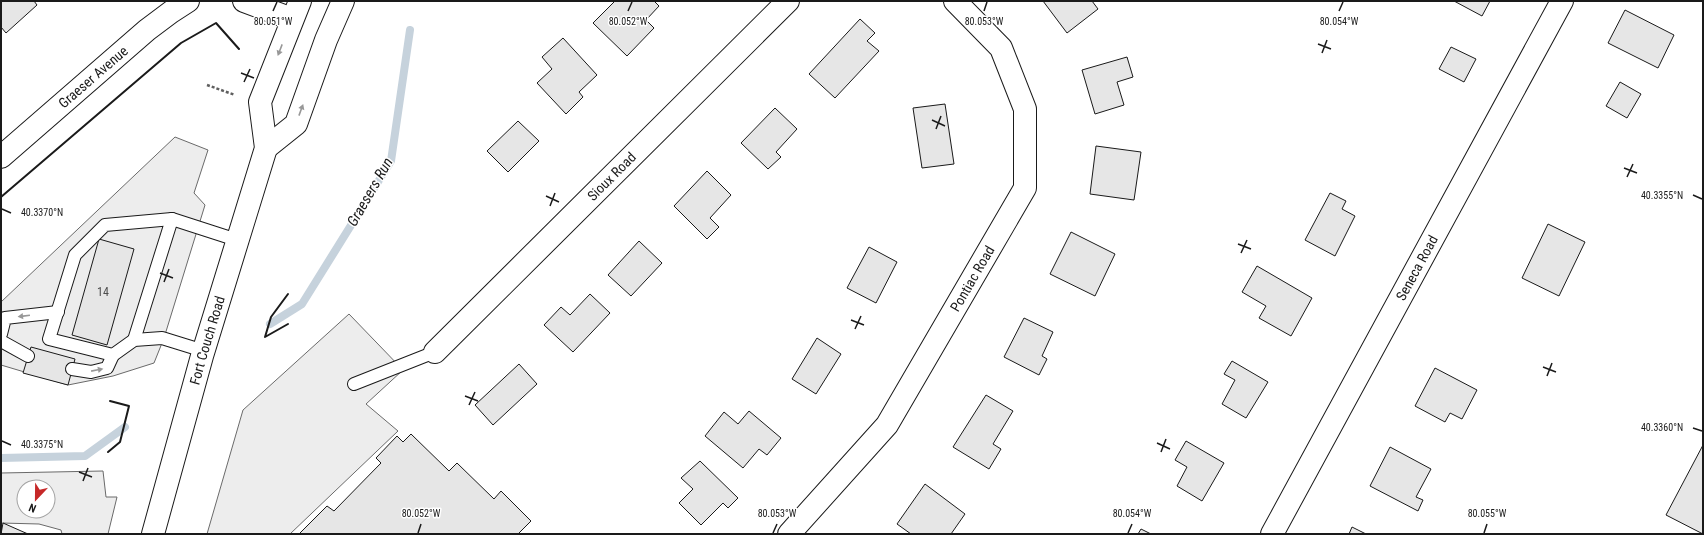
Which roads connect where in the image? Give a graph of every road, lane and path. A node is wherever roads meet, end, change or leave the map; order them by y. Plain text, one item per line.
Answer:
1 (188, 1) edge
2 (244, 1) edge
3 (343, 1) edge
4 (788, 1) edge
5 (955, 1) edge
6 (1562, 1) edge
7 (296, 10) edge
8 (207, 85) dead end
9 (235, 95) dead end
10 (266, 148) junction
11 (1, 157) edge
12 (172, 219) junction
13 (237, 240) junction
14 (58, 312) junction
15 (1, 334) edge
16 (134, 340) junction
17 (1, 341) edge
18 (204, 351) junction
19 (435, 352) joint
20 (113, 355) junction
21 (28, 356) dead end
22 (72, 369) dead end
23 (354, 384) dead end
24 (153, 534) edge
25 (789, 534) edge
26 (1272, 534) edge

1 - 11 street, Graeser Avenue
2 - 7 street
10 -> 3 street
4 - 19 street, Sioux Road
5 - 25 street, Pontiac Road
6 - 26 street, Seneca Road
7 -> 10 street, Fort Couch Road
8 - 9 path
10 - 13 street, Fort Couch Road
12 - 13 lane
12 - 14 lane
12 - 16 lane
13 - 18 street, Fort Couch Road
14 -> 15 lane
14 - 20 lane
16 - 18 lane
16 - 20 lane
17 - 21 lane
18 - 24 street, Fort Couch Road
19 - 23 lane
22 -> 20 lane

